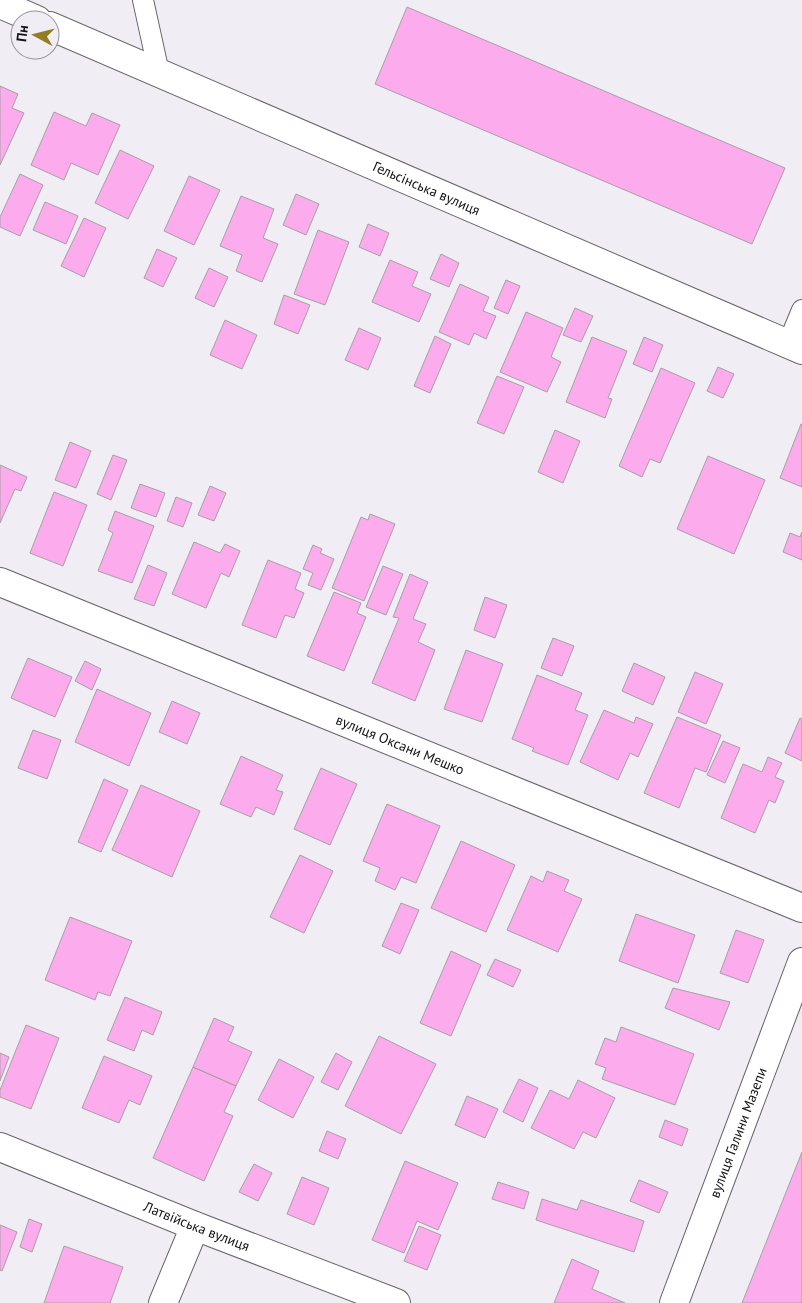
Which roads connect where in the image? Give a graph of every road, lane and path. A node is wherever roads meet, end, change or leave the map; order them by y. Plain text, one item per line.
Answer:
1 (143, 0) edge
2 (0, 4) edge
3 (14, 10) edge
4 (60, 30) edge
5 (159, 73) junction
6 (802, 310) edge
7 (795, 347) edge
8 (0, 582) edge
9 (802, 908) edge
10 (802, 962) edge
11 (0, 1147) edge
12 (195, 1226) junction
13 (163, 1303) edge
14 (396, 1303) edge
15 (674, 1303) edge

1 - 5 lane
2 - 3 street
4 - 5 street, Гельсінська вулиця
5 - 7 street, Гельсінська вулиця
6 - 7 lane
8 - 9 street, вулиця Оксани Мешко
10 - 15 street, вулиця Галини Мазепи
11 - 12 street, Латвійська вулиця
12 - 13 street
12 - 14 street, Латвійська вулиця

